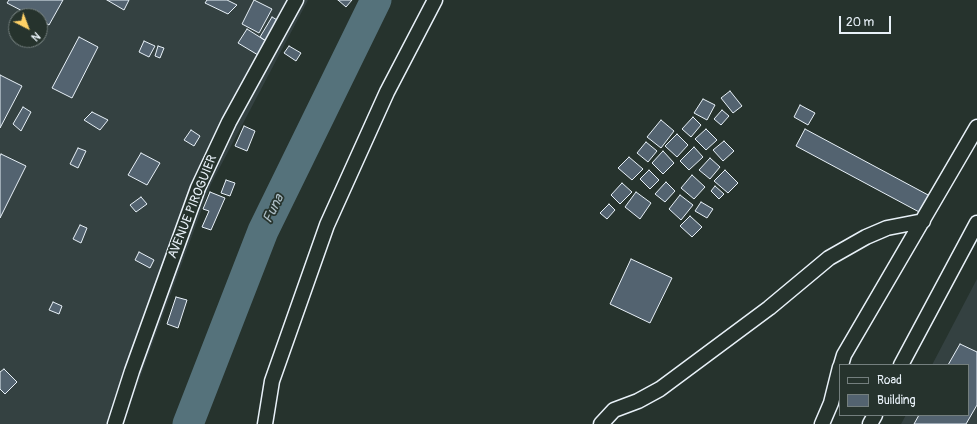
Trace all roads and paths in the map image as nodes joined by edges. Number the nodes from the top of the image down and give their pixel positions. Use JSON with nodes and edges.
{"nodes":[{"id":1,"x":296,"y":0,"type":"edge"},
{"id":2,"x":435,"y":0,"type":"edge"},
{"id":3,"x":977,"y":127,"type":"edge"},
{"id":4,"x":923,"y":220,"type":"junction"},
{"id":5,"x":977,"y":223,"type":"edge"},
{"id":6,"x":841,"y":364,"type":"edge"},
{"id":7,"x":902,"y":364,"type":"edge"},
{"id":8,"x":839,"y":370,"type":"edge"},
{"id":9,"x":115,"y":424,"type":"edge"},
{"id":10,"x":265,"y":424,"type":"edge"},
{"id":11,"x":601,"y":424,"type":"edge"},
{"id":12,"x":822,"y":424,"type":"edge"}],
"edges":[{"from":1,"to":9,"type":"street","name":"AVENUE PIROGUIER"},
{"from":2,"to":10,"type":"street"},
{"from":3,"to":4,"type":"street"},
{"from":4,"to":6,"type":"street"},
{"from":4,"to":11,"type":"street"},
{"from":5,"to":7,"type":"street"},
{"from":8,"to":12,"type":"street"}]}
